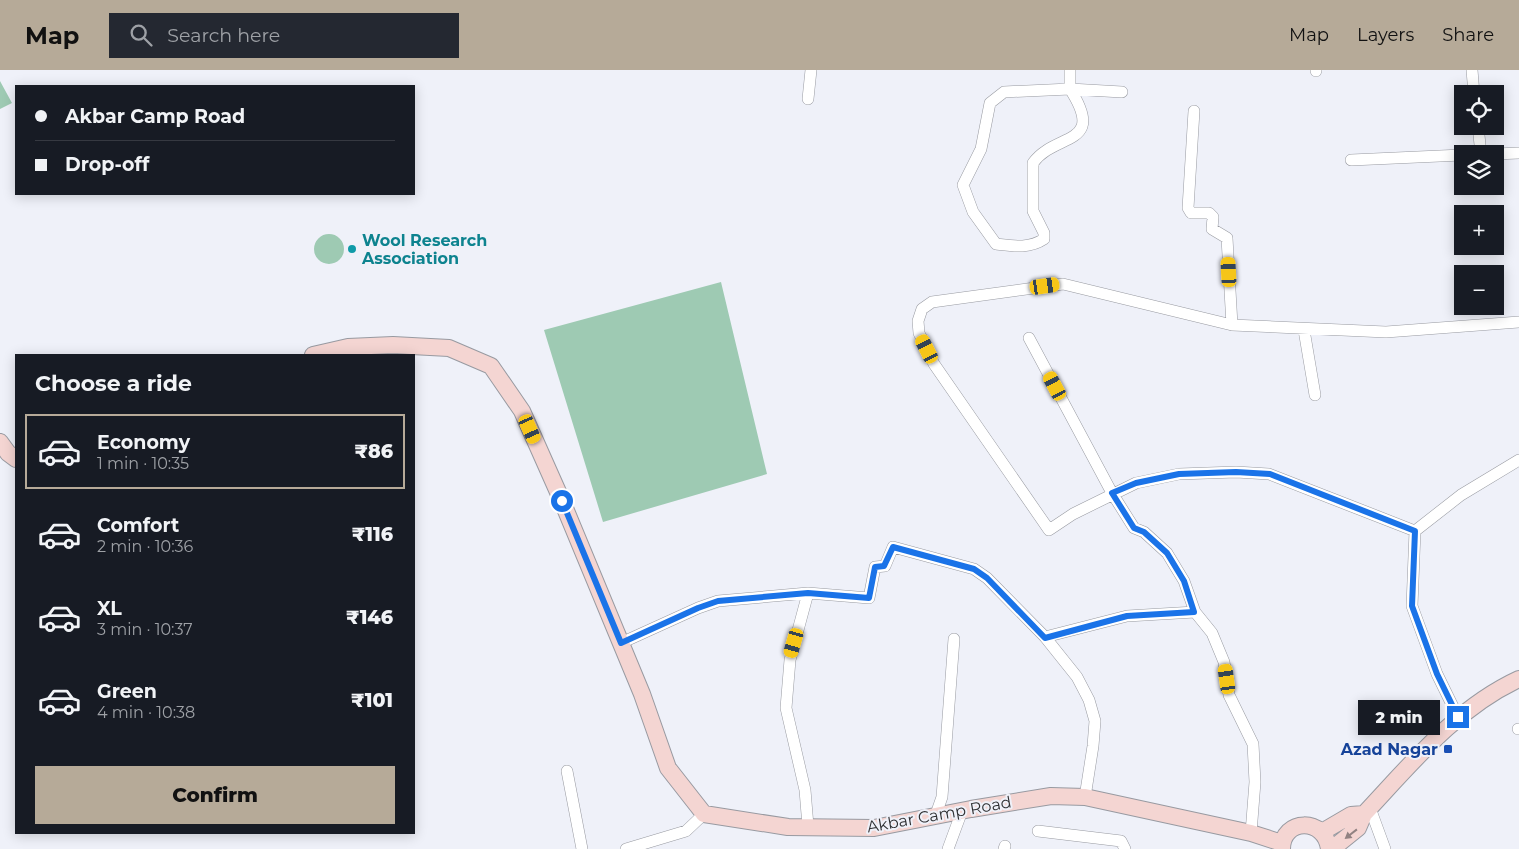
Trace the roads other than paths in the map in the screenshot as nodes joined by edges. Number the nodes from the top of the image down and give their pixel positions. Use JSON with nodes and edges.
{"nodes":[{"id":1,"x":811,"y":70,"type":"edge"},
{"id":2,"x":1070,"y":70,"type":"edge"},
{"id":3,"x":1472,"y":70,"type":"edge"},
{"id":4,"x":1473,"y":85,"type":"edge"},
{"id":5,"x":1070,"y":89,"type":"junction"},
{"id":6,"x":1122,"y":92,"type":"dead end"},
{"id":7,"x":808,"y":99,"type":"dead end"},
{"id":8,"x":1194,"y":111,"type":"dead end"},
{"id":9,"x":1519,"y":153,"type":"edge"},
{"id":10,"x":1504,"y":154,"type":"edge"},
{"id":11,"x":1454,"y":155,"type":"edge"},
{"id":12,"x":1351,"y":160,"type":"dead end"},
{"id":13,"x":1519,"y":322,"type":"edge"},
{"id":14,"x":1232,"y":325,"type":"junction"},
{"id":15,"x":1304,"y":330,"type":"junction"},
{"id":16,"x":1029,"y":338,"type":"dead end"},
{"id":17,"x":318,"y":354,"type":"edge"},
{"id":18,"x":1315,"y":395,"type":"dead end"},
{"id":19,"x":0,"y":442,"type":"edge"},
{"id":20,"x":15,"y":458,"type":"edge"},
{"id":21,"x":1519,"y":460,"type":"edge"},
{"id":22,"x":1112,"y":493,"type":"junction"},
{"id":23,"x":1415,"y":531,"type":"junction"},
{"id":24,"x":808,"y":593,"type":"junction"},
{"id":25,"x":1194,"y":612,"type":"junction"},
{"id":26,"x":954,"y":638,"type":"dead end"},
{"id":27,"x":1045,"y":638,"type":"junction"},
{"id":28,"x":621,"y":643,"type":"junction"},
{"id":29,"x":1519,"y":679,"type":"edge"},
{"id":30,"x":1458,"y":717,"type":"junction"},
{"id":31,"x":567,"y":771,"type":"dead end"},
{"id":32,"x":1085,"y":797,"type":"junction"},
{"id":33,"x":962,"y":811,"type":"junction"},
{"id":34,"x":1367,"y":811,"type":"junction"},
{"id":35,"x":704,"y":814,"type":"junction"},
{"id":36,"x":935,"y":817,"type":"junction"},
{"id":37,"x":808,"y":826,"type":"junction"},
{"id":38,"x":1038,"y":831,"type":"dead end"},
{"id":39,"x":1322,"y":832,"type":"junction"},
{"id":40,"x":1252,"y":833,"type":"junction"},
{"id":41,"x":1282,"y":846,"type":"edge"},
{"id":42,"x":582,"y":849,"type":"edge"},
{"id":43,"x":626,"y":849,"type":"edge"},
{"id":44,"x":948,"y":849,"type":"edge"},
{"id":45,"x":1125,"y":849,"type":"edge"},
{"id":46,"x":1331,"y":849,"type":"edge"},
{"id":47,"x":1385,"y":849,"type":"edge"}],
"edges":[{"from":1,"to":7,"type":"street"},
{"from":2,"to":5,"type":"street"},
{"from":3,"to":4,"type":"street"},
{"from":5,"to":5,"type":"street"},
{"from":5,"to":6,"type":"street"},
{"from":8,"to":14,"type":"street"},
{"from":9,"to":10,"type":"street"},
{"from":11,"to":12,"type":"street"},
{"from":13,"to":15,"type":"street"},
{"from":14,"to":15,"type":"street"},
{"from":14,"to":22,"type":"street"},
{"from":15,"to":18,"type":"street"},
{"from":16,"to":22,"type":"street"},
{"from":17,"to":28,"type":"street"},
{"from":19,"to":20,"type":"street"},
{"from":21,"to":23,"type":"street"},
{"from":22,"to":23,"type":"street"},
{"from":22,"to":25,"type":"street"},
{"from":23,"to":30,"type":"street"},
{"from":24,"to":27,"type":"street"},
{"from":24,"to":28,"type":"street"},
{"from":24,"to":37,"type":"street"},
{"from":25,"to":27,"type":"street"},
{"from":25,"to":40,"type":"street"},
{"from":26,"to":36,"type":"street"},
{"from":27,"to":32,"type":"street"},
{"from":28,"to":35,"type":"street"},
{"from":29,"to":30,"type":"street"},
{"from":30,"to":34,"type":"street"},
{"from":31,"to":42,"type":"street"},
{"from":32,"to":33,"type":"street","name":"Akbar Camp Road"},
{"from":32,"to":40,"type":"street","name":"Akbar Camp Road"},
{"from":33,"to":36,"type":"street","name":"Akbar Camp Road"},
{"from":33,"to":44,"type":"street"},
{"from":34,"to":39,"type":"street"},
{"from":34,"to":46,"type":"street","one_way":true},
{"from":34,"to":47,"type":"street"},
{"from":35,"to":37,"type":"street","name":"Akbar Camp Road"},
{"from":35,"to":43,"type":"street"},
{"from":36,"to":37,"type":"street","name":"Akbar Camp Road"},
{"from":38,"to":45,"type":"street"},
{"from":39,"to":41,"type":"street"},
{"from":39,"to":46,"type":"street"},
{"from":40,"to":41,"type":"street","name":"Akbar Camp Road"}]}
